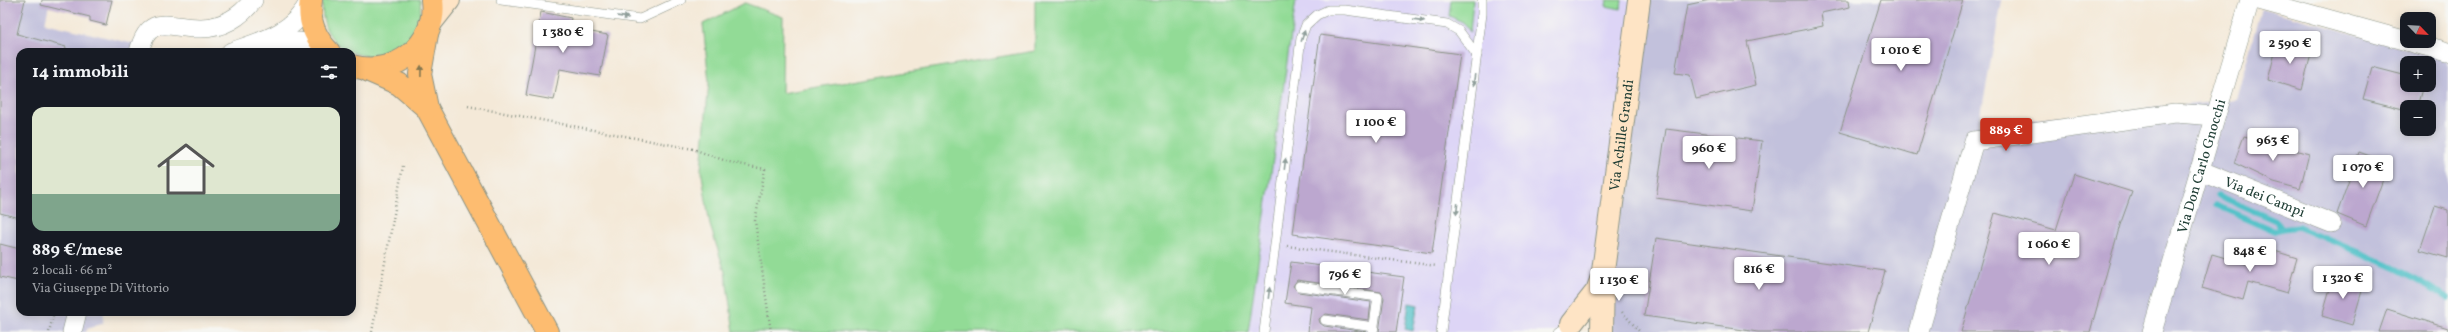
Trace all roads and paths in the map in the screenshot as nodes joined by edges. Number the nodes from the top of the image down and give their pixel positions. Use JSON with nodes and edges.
{"nodes":[{"id":1,"x":253,"y":0,"type":"edge"},
{"id":2,"x":310,"y":0,"type":"edge"},
{"id":3,"x":432,"y":0,"type":"edge"},
{"id":4,"x":449,"y":0,"type":"edge"},
{"id":5,"x":501,"y":0,"type":"edge"},
{"id":6,"x":681,"y":0,"type":"edge"},
{"id":7,"x":1482,"y":0,"type":"edge"},
{"id":8,"x":1639,"y":0,"type":"edge"},
{"id":9,"x":2250,"y":0,"type":"edge"},
{"id":10,"x":2259,"y":0,"type":"edge"},
{"id":11,"x":428,"y":29,"type":"junction"},
{"id":12,"x":2400,"y":39,"type":"edge"},
{"id":13,"x":261,"y":42,"type":"junction"},
{"id":14,"x":140,"y":48,"type":"edge"},
{"id":15,"x":243,"y":48,"type":"edge"},
{"id":16,"x":317,"y":48,"type":"edge"},
{"id":17,"x":326,"y":48,"type":"edge"},
{"id":18,"x":2433,"y":48,"type":"edge"},
{"id":19,"x":2448,"y":52,"type":"edge"},
{"id":20,"x":1477,"y":55,"type":"junction"},
{"id":21,"x":356,"y":66,"type":"edge"},
{"id":22,"x":468,"y":106,"type":"dead end"},
{"id":23,"x":427,"y":108,"type":"junction"},
{"id":24,"x":2216,"y":116,"type":"junction"},
{"id":25,"x":403,"y":166,"type":"dead end"},
{"id":26,"x":2199,"y":170,"type":"junction"},
{"id":27,"x":2330,"y":223,"type":"dead end"},
{"id":28,"x":1275,"y":244,"type":"junction"},
{"id":29,"x":1449,"y":268,"type":"junction"},
{"id":30,"x":1603,"y":271,"type":"junction"},
{"id":31,"x":1300,"y":286,"type":"dead end"},
{"id":32,"x":53,"y":316,"type":"edge"},
{"id":33,"x":76,"y":316,"type":"edge"},
{"id":34,"x":1325,"y":320,"type":"dead end"},
{"id":35,"x":1563,"y":329,"type":"edge"},
{"id":36,"x":1374,"y":330,"type":"edge"},
{"id":37,"x":49,"y":332,"type":"edge"},
{"id":38,"x":72,"y":332,"type":"edge"},
{"id":39,"x":372,"y":332,"type":"edge"},
{"id":40,"x":547,"y":332,"type":"edge"},
{"id":41,"x":771,"y":332,"type":"edge"},
{"id":42,"x":1264,"y":332,"type":"edge"},
{"id":43,"x":1441,"y":332,"type":"edge"},
{"id":44,"x":1602,"y":332,"type":"edge"},
{"id":45,"x":1919,"y":332,"type":"edge"},
{"id":46,"x":2152,"y":332,"type":"edge"}],
"edges":[{"from":1,"to":14,"type":"street"},
{"from":2,"to":13,"type":"street"},
{"from":2,"to":17,"type":"main road"},
{"from":3,"to":11,"type":"main road"},
{"from":4,"to":11,"type":"street"},
{"from":5,"to":6,"type":"lane","one_way":true},
{"from":7,"to":20,"type":"lane"},
{"from":8,"to":30,"type":"street","name":"Via Achille Grandi"},
{"from":9,"to":24,"type":"street","name":"Via Don Carlo Gnocchi"},
{"from":10,"to":12,"type":"street"},
{"from":11,"to":21,"type":"main road"},
{"from":23,"to":11,"type":"main road","one_way":true},
{"from":13,"to":15,"type":"street"},
{"from":13,"to":16,"type":"street"},
{"from":18,"to":19,"type":"street"},
{"from":28,"to":20,"type":"lane","one_way":true},
{"from":20,"to":29,"type":"lane","one_way":true},
{"from":21,"to":23,"type":"main road"},
{"from":22,"to":41,"type":"path"},
{"from":23,"to":40,"type":"main road"},
{"from":24,"to":26,"type":"street","name":"Via Don Carlo Gnocchi"},
{"from":24,"to":45,"type":"street"},
{"from":25,"to":39,"type":"path"},
{"from":26,"to":27,"type":"street","name":"Via dei Campi"},
{"from":26,"to":46,"type":"street","name":"Via Don Carlo Gnocchi"},
{"from":28,"to":29,"type":"path"},
{"from":42,"to":28,"type":"lane","one_way":true},
{"from":29,"to":43,"type":"lane"},
{"from":30,"to":35,"type":"street"},
{"from":30,"to":44,"type":"street"},
{"from":31,"to":36,"type":"lane"},
{"from":32,"to":37,"type":"path"},
{"from":33,"to":38,"type":"street"},
{"from":34,"to":36,"type":"lane"},
{"from":35,"to":44,"type":"street"}]}
